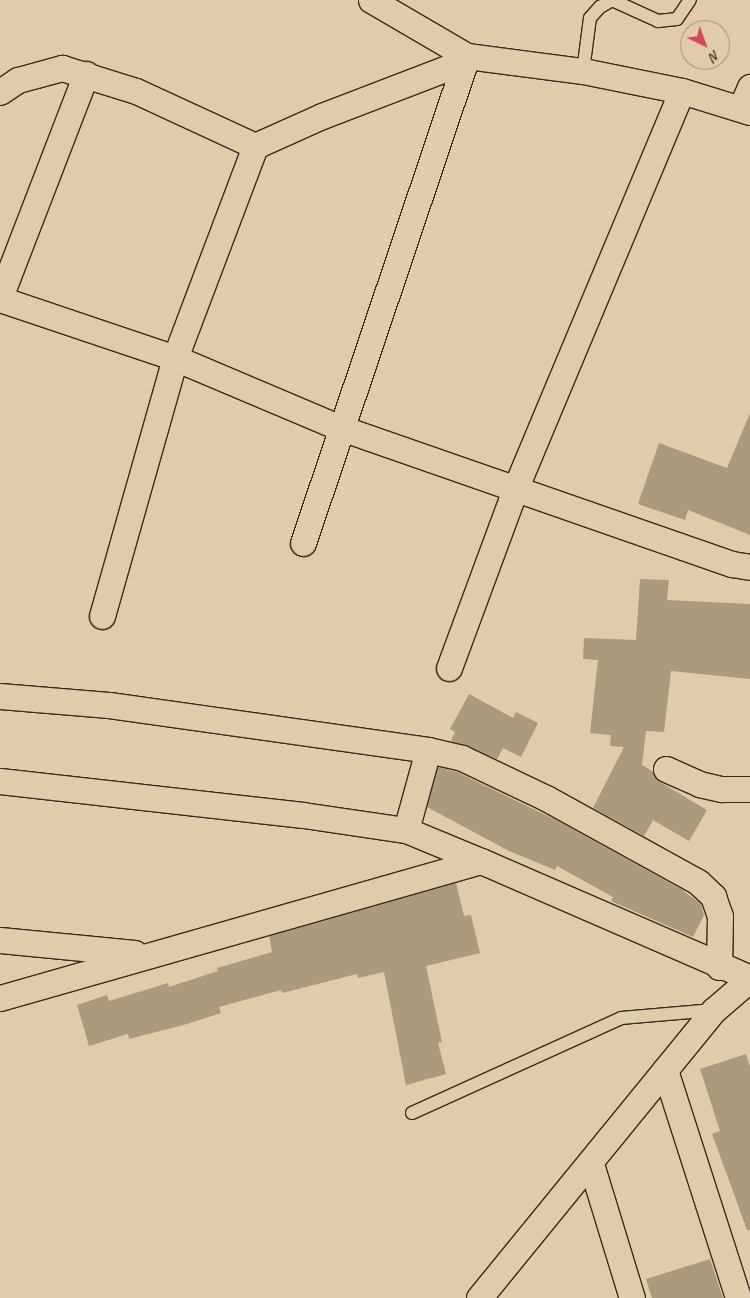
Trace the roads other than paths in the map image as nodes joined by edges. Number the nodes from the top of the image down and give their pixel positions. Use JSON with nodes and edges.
{"nodes":[{"id":1,"x":372,"y":0,"type":"edge"},
{"id":2,"x":690,"y":0,"type":"edge"},
{"id":3,"x":465,"y":62,"type":"junction"},
{"id":4,"x":583,"y":71,"type":"junction"},
{"id":5,"x":86,"y":74,"type":"junction"},
{"id":6,"x":682,"y":91,"type":"junction"},
{"id":7,"x":0,"y":92,"type":"edge"},
{"id":8,"x":747,"y":102,"type":"edge"},
{"id":9,"x":255,"y":146,"type":"junction"},
{"id":10,"x":0,"y":298,"type":"edge"},
{"id":11,"x":175,"y":358,"type":"junction"},
{"id":12,"x":341,"y":428,"type":"junction"},
{"id":13,"x":516,"y":487,"type":"junction"},
{"id":14,"x":303,"y":543,"type":"dead end"},
{"id":15,"x":750,"y":567,"type":"edge"},
{"id":16,"x":102,"y":616,"type":"dead end"},
{"id":17,"x":449,"y":668,"type":"dead end"},
{"id":18,"x":0,"y":696,"type":"edge"},
{"id":19,"x":428,"y":750,"type":"junction"},
{"id":20,"x":666,"y":769,"type":"dead end"},
{"id":21,"x":0,"y":781,"type":"edge"},
{"id":22,"x":750,"y":789,"type":"edge"},
{"id":23,"x":406,"y":830,"type":"junction"},
{"id":24,"x":481,"y":861,"type":"junction"},
{"id":25,"x":0,"y":940,"type":"edge"},
{"id":26,"x":147,"y":954,"type":"junction"},
{"id":27,"x":719,"y":967,"type":"junction"},
{"id":28,"x":750,"y":979,"type":"edge"},
{"id":29,"x":0,"y":998,"type":"edge"},
{"id":30,"x":714,"y":1010,"type":"junction"},
{"id":31,"x":665,"y":1070,"type":"junction"},
{"id":32,"x":412,"y":1113,"type":"dead end"},
{"id":33,"x":591,"y":1164,"type":"junction"},
{"id":34,"x":479,"y":1298,"type":"edge"},
{"id":35,"x":632,"y":1298,"type":"edge"},
{"id":36,"x":738,"y":1298,"type":"edge"}],
"edges":[{"from":1,"to":3,"type":"street"},
{"from":2,"to":4,"type":"lane"},
{"from":3,"to":4,"type":"street"},
{"from":3,"to":9,"type":"street"},
{"from":3,"to":12,"type":"street"},
{"from":4,"to":6,"type":"street"},
{"from":5,"to":7,"type":"street"},
{"from":5,"to":9,"type":"street"},
{"from":5,"to":10,"type":"street"},
{"from":6,"to":8,"type":"street"},
{"from":6,"to":13,"type":"street"},
{"from":9,"to":11,"type":"street"},
{"from":10,"to":11,"type":"street"},
{"from":11,"to":12,"type":"street"},
{"from":11,"to":16,"type":"street"},
{"from":12,"to":13,"type":"street"},
{"from":12,"to":14,"type":"street"},
{"from":13,"to":15,"type":"street"},
{"from":13,"to":17,"type":"street"},
{"from":18,"to":19,"type":"street"},
{"from":19,"to":23,"type":"street"},
{"from":19,"to":27,"type":"street"},
{"from":20,"to":22,"type":"street"},
{"from":21,"to":23,"type":"street"},
{"from":23,"to":24,"type":"street"},
{"from":24,"to":26,"type":"street"},
{"from":24,"to":27,"type":"street"},
{"from":25,"to":26,"type":"street"},
{"from":26,"to":29,"type":"street"},
{"from":27,"to":28,"type":"street"},
{"from":28,"to":30,"type":"street"},
{"from":30,"to":31,"type":"street"},
{"from":30,"to":32,"type":"lane"},
{"from":31,"to":33,"type":"street"},
{"from":31,"to":36,"type":"street"},
{"from":33,"to":34,"type":"street"},
{"from":33,"to":35,"type":"street"}]}
